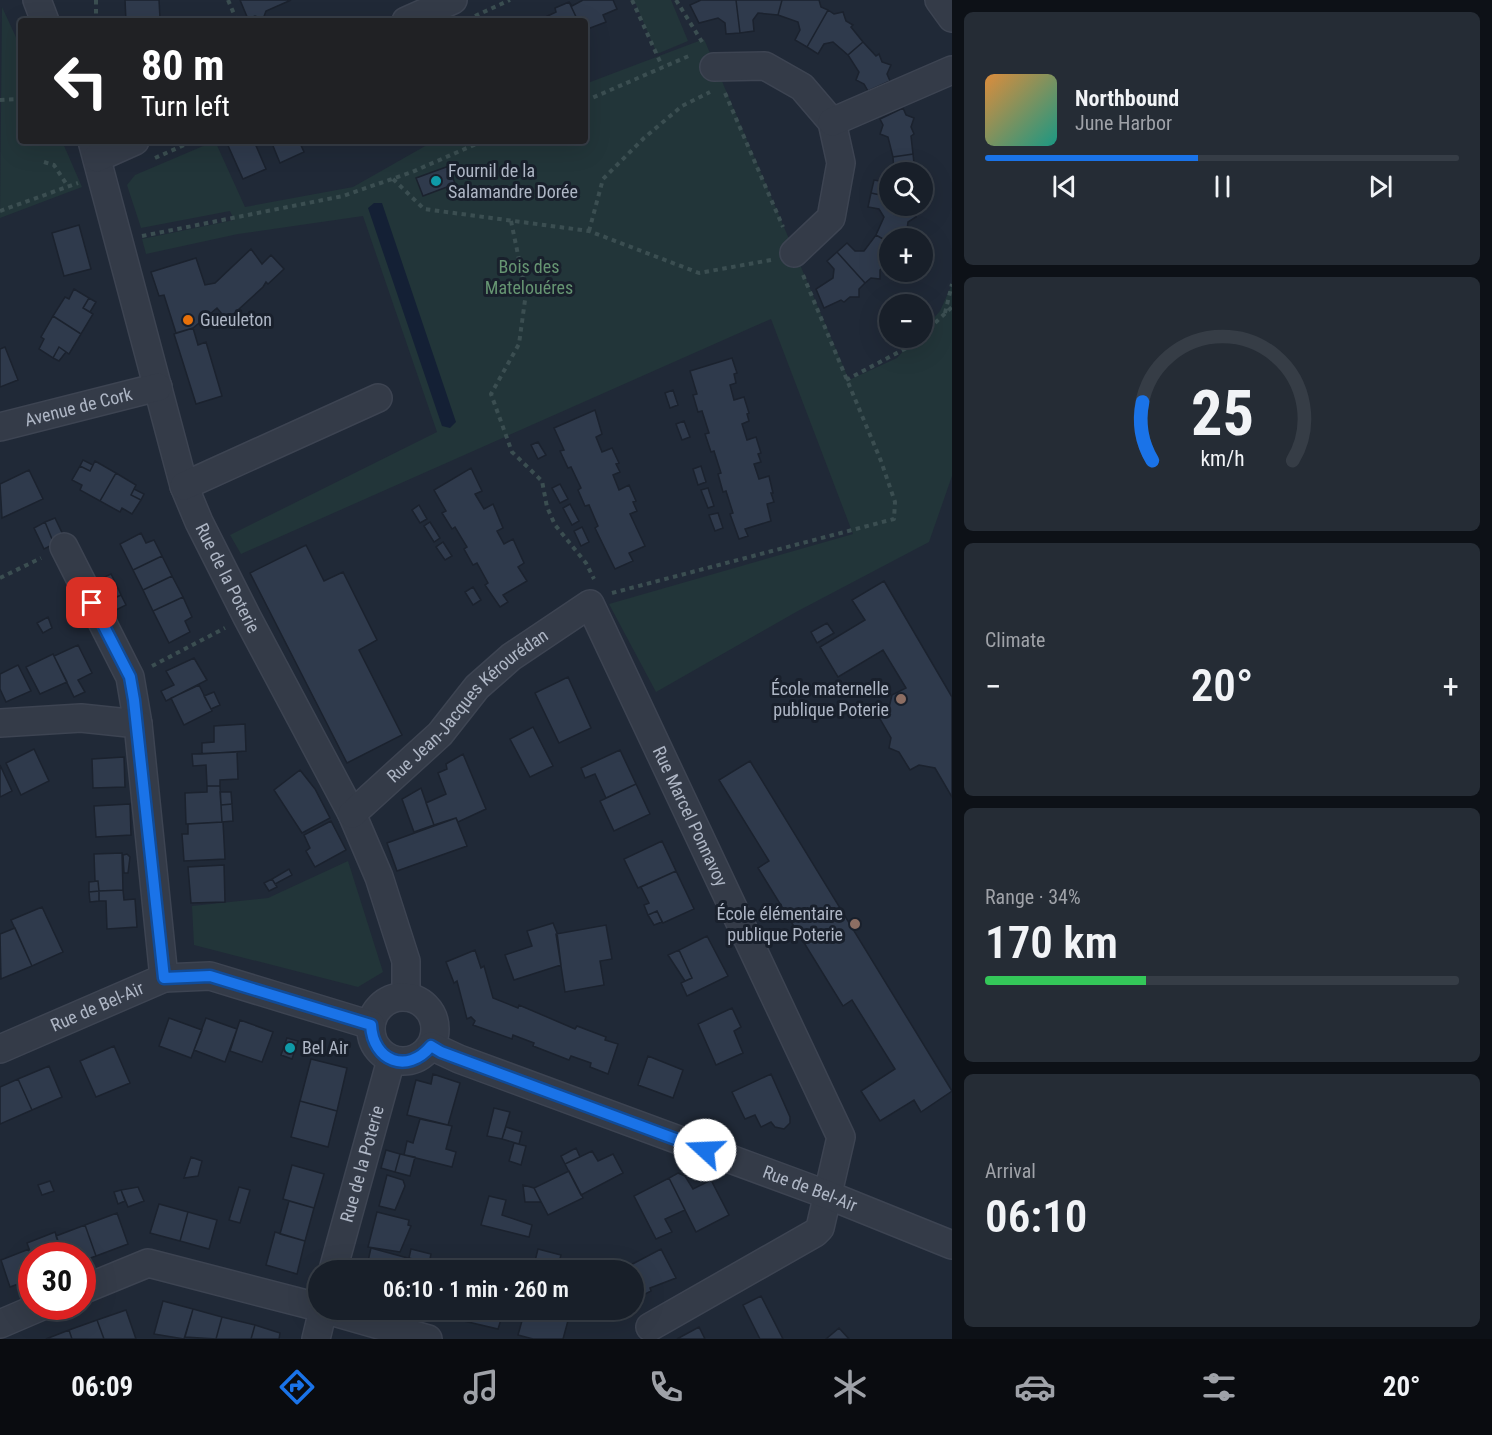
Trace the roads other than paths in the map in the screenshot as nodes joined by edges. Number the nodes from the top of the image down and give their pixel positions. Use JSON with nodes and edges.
{"nodes":[{"id":1,"x":37,"y":0,"type":"edge"},
{"id":2,"x":939,"y":0,"type":"edge"},
{"id":3,"x":463,"y":8,"type":"edge"},
{"id":4,"x":44,"y":18,"type":"edge"},
{"id":5,"x":419,"y":18,"type":"edge"},
{"id":6,"x":952,"y":18,"type":"edge"},
{"id":7,"x":714,"y":67,"type":"road end"},
{"id":8,"x":952,"y":70,"type":"edge"},
{"id":9,"x":832,"y":122,"type":"junction"},
{"id":10,"x":120,"y":144,"type":"edge"},
{"id":11,"x":95,"y":149,"type":"edge"},
{"id":12,"x":789,"y":260,"type":"road end"},
{"id":13,"x":158,"y":387,"type":"junction"},
{"id":14,"x":378,"y":398,"type":"dead end"},
{"id":15,"x":0,"y":427,"type":"edge"},
{"id":16,"x":184,"y":486,"type":"junction"},
{"id":17,"x":64,"y":547,"type":"road end"},
{"id":18,"x":597,"y":600,"type":"joint"},
{"id":19,"x":0,"y":723,"type":"edge"},
{"id":20,"x":138,"y":724,"type":"junction"},
{"id":21,"x":352,"y":814,"type":"junction"},
{"id":22,"x":164,"y":978,"type":"junction"},
{"id":23,"x":405,"y":997,"type":"junction"},
{"id":24,"x":371,"y":1025,"type":"junction"},
{"id":25,"x":431,"y":1046,"type":"junction"},
{"id":26,"x":0,"y":1050,"type":"edge"},
{"id":27,"x":391,"y":1060,"type":"junction"},
{"id":28,"x":828,"y":1195,"type":"junction"},
{"id":29,"x":952,"y":1245,"type":"edge"},
{"id":30,"x":336,"y":1260,"type":"edge"},
{"id":31,"x":96,"y":1284,"type":"edge"},
{"id":32,"x":308,"y":1304,"type":"edge"},
{"id":33,"x":18,"y":1316,"type":"edge"},
{"id":34,"x":321,"y":1320,"type":"edge"},
{"id":35,"x":362,"y":1320,"type":"edge"},
{"id":36,"x":0,"y":1324,"type":"edge"},
{"id":37,"x":650,"y":1328,"type":"dead end"},
{"id":38,"x":316,"y":1339,"type":"edge"},
{"id":39,"x":428,"y":1339,"type":"edge"}],
"edges":[{"from":1,"to":4,"type":"street"},
{"from":2,"to":6,"type":"street"},
{"from":3,"to":5,"type":"street"},
{"from":7,"to":9,"type":"street"},
{"from":8,"to":9,"type":"street"},
{"from":9,"to":12,"type":"street"},
{"from":10,"to":11,"type":"street"},
{"from":11,"to":13,"type":"street","name":"Rue de la Poterie"},
{"from":13,"to":15,"type":"street","name":"Avenue de Cork"},
{"from":13,"to":16,"type":"street","name":"Rue de la Poterie"},
{"from":14,"to":16,"type":"street"},
{"from":16,"to":21,"type":"street","name":"Rue de la Poterie"},
{"from":17,"to":20,"type":"street"},
{"from":18,"to":21,"type":"street","name":"Rue Jean-Jacques Kérourédan"},
{"from":18,"to":28,"type":"street","name":"Rue Marcel Ponnavoy"},
{"from":19,"to":20,"type":"street"},
{"from":20,"to":22,"type":"street"},
{"from":21,"to":23,"type":"street","name":"Rue de la Poterie"},
{"from":22,"to":24,"type":"street","name":"Rue de Bel-Air"},
{"from":22,"to":26,"type":"street","name":"Rue de Bel-Air"},
{"from":23,"to":24,"type":"street"},
{"from":23,"to":25,"type":"street"},
{"from":24,"to":27,"type":"street"},
{"from":25,"to":27,"type":"street"},
{"from":25,"to":28,"type":"street","name":"Rue de Bel-Air"},
{"from":27,"to":30,"type":"street","name":"Rue de la Poterie"},
{"from":28,"to":29,"type":"street","name":"Rue de Bel-Air"},
{"from":28,"to":37,"type":"street","name":"Rue Marcel Ponnavoy"},
{"from":31,"to":32,"type":"street"},
{"from":33,"to":36,"type":"street"},
{"from":34,"to":38,"type":"street"},
{"from":35,"to":39,"type":"street"}]}
